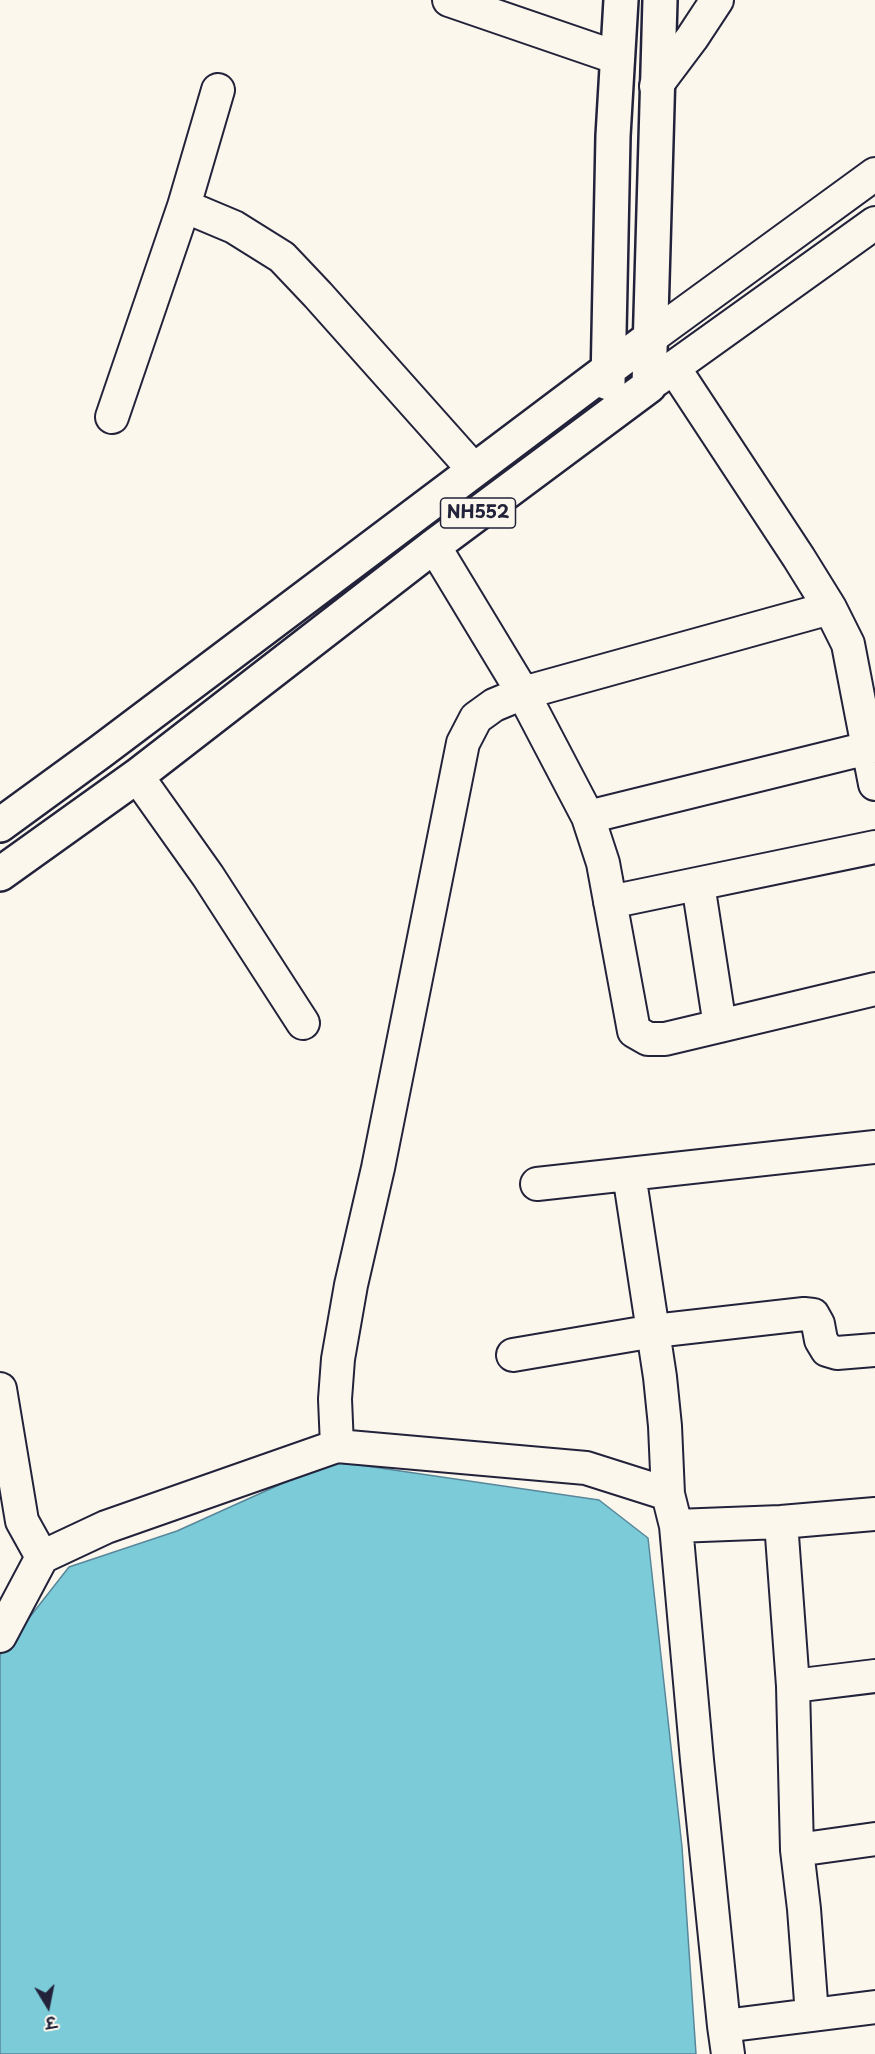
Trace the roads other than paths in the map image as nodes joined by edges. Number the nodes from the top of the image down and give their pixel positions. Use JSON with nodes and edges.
{"nodes":[{"id":1,"x":449,"y":0,"type":"edge"},
{"id":2,"x":621,"y":0,"type":"edge"},
{"id":3,"x":660,"y":0,"type":"edge"},
{"id":4,"x":717,"y":0,"type":"edge"},
{"id":5,"x":618,"y":58,"type":"junction"},
{"id":6,"x":656,"y":86,"type":"junction"},
{"id":7,"x":219,"y":90,"type":"dead end"},
{"id":8,"x":875,"y":174,"type":"edge"},
{"id":9,"x":184,"y":206,"type":"junction"},
{"id":10,"x":875,"y":223,"type":"edge"},
{"id":11,"x":650,"y":338,"type":"junction"},
{"id":12,"x":608,"y":369,"type":"junction"},
{"id":13,"x":662,"y":377,"type":"junction"},
{"id":14,"x":608,"y":415,"type":"junction"},
{"id":15,"x":112,"y":417,"type":"dead end"},
{"id":16,"x":474,"y":470,"type":"junction"},
{"id":17,"x":435,"y":546,"type":"junction"},
{"id":18,"x":830,"y":608,"type":"junction"},
{"id":19,"x":523,"y":693,"type":"junction"},
{"id":20,"x":868,"y":707,"type":"edge"},
{"id":21,"x":868,"y":748,"type":"junction"},
{"id":22,"x":137,"y":776,"type":"junction"},
{"id":23,"x":875,"y":784,"type":"edge"},
{"id":24,"x":588,"y":818,"type":"junction"},
{"id":25,"x":0,"y":825,"type":"edge"},
{"id":26,"x":875,"y":847,"type":"edge"},
{"id":27,"x":0,"y":874,"type":"edge"},
{"id":28,"x":698,"y":884,"type":"junction"},
{"id":29,"x":610,"y":902,"type":"junction"},
{"id":30,"x":875,"y":988,"type":"edge"},
{"id":31,"x":303,"y":1023,"type":"dead end"},
{"id":32,"x":720,"y":1026,"type":"junction"},
{"id":33,"x":875,"y":1147,"type":"edge"},
{"id":34,"x":629,"y":1174,"type":"junction"},
{"id":35,"x":537,"y":1184,"type":"dead end"},
{"id":36,"x":654,"y":1331,"type":"junction"},
{"id":37,"x":875,"y":1350,"type":"edge"},
{"id":38,"x":513,"y":1354,"type":"dead end"},
{"id":39,"x":2,"y":1409,"type":"edge"},
{"id":40,"x":337,"y":1446,"type":"junction"},
{"id":41,"x":668,"y":1494,"type":"junction"},
{"id":42,"x":875,"y":1514,"type":"edge"},
{"id":43,"x":781,"y":1522,"type":"junction"},
{"id":44,"x":676,"y":1526,"type":"junction"},
{"id":45,"x":42,"y":1557,"type":"junction"},
{"id":46,"x":0,"y":1636,"type":"edge"},
{"id":47,"x":875,"y":1676,"type":"edge"},
{"id":48,"x":793,"y":1686,"type":"junction"},
{"id":49,"x":875,"y":1839,"type":"edge"},
{"id":50,"x":797,"y":1850,"type":"junction"},
{"id":51,"x":875,"y":2007,"type":"edge"},
{"id":52,"x":812,"y":2015,"type":"junction"},
{"id":53,"x":726,"y":2040,"type":"edge"}],
"edges":[{"from":1,"to":5,"type":"street"},
{"from":2,"to":5,"type":"highway"},
{"from":3,"to":6,"type":"highway"},
{"from":4,"to":6,"type":"street"},
{"from":5,"to":12,"type":"highway"},
{"from":6,"to":11,"type":"highway"},
{"from":7,"to":9,"type":"street"},
{"from":8,"to":11,"type":"street"},
{"from":9,"to":15,"type":"street"},
{"from":9,"to":16,"type":"street"},
{"from":10,"to":13,"type":"street"},
{"from":11,"to":12,"type":"highway","number":"NH552"},
{"from":11,"to":13,"type":"highway"},
{"from":12,"to":14,"type":"highway"},
{"from":12,"to":16,"type":"highway","number":"NH552"},
{"from":13,"to":14,"type":"highway","number":"NH552"},
{"from":13,"to":18,"type":"street"},
{"from":14,"to":17,"type":"highway","number":"NH552"},
{"from":16,"to":25,"type":"highway","number":"NH552"},
{"from":17,"to":19,"type":"street"},
{"from":17,"to":22,"type":"highway","number":"NH552"},
{"from":18,"to":19,"type":"street"},
{"from":18,"to":20,"type":"street"},
{"from":19,"to":24,"type":"street"},
{"from":19,"to":40,"type":"street"},
{"from":20,"to":21,"type":"street"},
{"from":21,"to":23,"type":"street"},
{"from":21,"to":24,"type":"street"},
{"from":22,"to":27,"type":"highway","number":"NH552"},
{"from":22,"to":31,"type":"street"},
{"from":24,"to":29,"type":"street"},
{"from":26,"to":28,"type":"street"},
{"from":28,"to":29,"type":"street"},
{"from":28,"to":32,"type":"street"},
{"from":29,"to":32,"type":"street"},
{"from":30,"to":32,"type":"street"},
{"from":33,"to":34,"type":"street"},
{"from":34,"to":35,"type":"street"},
{"from":34,"to":36,"type":"street"},
{"from":36,"to":37,"type":"street"},
{"from":36,"to":38,"type":"street"},
{"from":36,"to":41,"type":"street"},
{"from":39,"to":45,"type":"street"},
{"from":40,"to":41,"type":"street"},
{"from":40,"to":45,"type":"street"},
{"from":41,"to":44,"type":"street"},
{"from":42,"to":43,"type":"street"},
{"from":43,"to":44,"type":"street"},
{"from":43,"to":48,"type":"street"},
{"from":44,"to":53,"type":"street"},
{"from":45,"to":46,"type":"street"},
{"from":47,"to":48,"type":"street"},
{"from":48,"to":50,"type":"street"},
{"from":49,"to":50,"type":"street"},
{"from":50,"to":52,"type":"street"},
{"from":51,"to":52,"type":"street"},
{"from":52,"to":53,"type":"street"}]}
